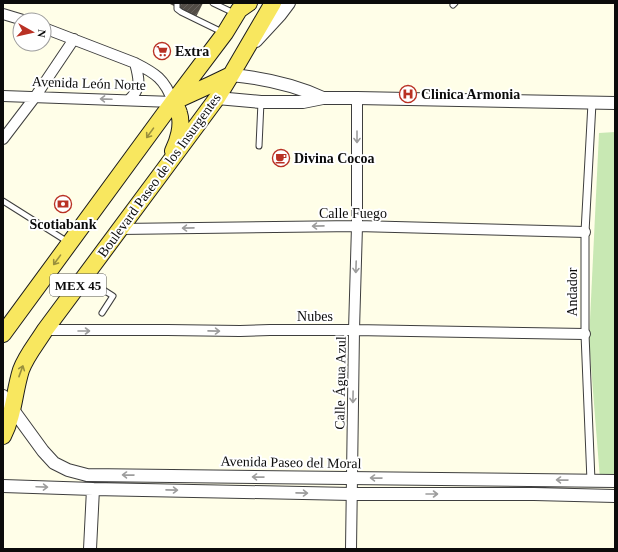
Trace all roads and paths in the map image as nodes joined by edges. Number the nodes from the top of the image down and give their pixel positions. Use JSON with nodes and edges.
{"nodes":[{"id":1,"x":177,"y":3,"type":"edge"},
{"id":2,"x":213,"y":3,"type":"edge"},
{"id":3,"x":273,"y":3,"type":"edge"},
{"id":4,"x":289,"y":3,"type":"edge"},
{"id":5,"x":241,"y":8,"type":"edge"},
{"id":6,"x":52,"y":31,"type":"edge"},
{"id":7,"x":225,"y":33,"type":"junction"},
{"id":8,"x":74,"y":39,"type":"junction"},
{"id":9,"x":239,"y":60,"type":"junction"},
{"id":10,"x":135,"y":63,"type":"junction"},
{"id":11,"x":231,"y":75,"type":"junction"},
{"id":12,"x":3,"y":96,"type":"edge"},
{"id":13,"x":35,"y":96,"type":"junction"},
{"id":14,"x":216,"y":98,"type":"junction"},
{"id":15,"x":323,"y":98,"type":"junction"},
{"id":16,"x":357,"y":98,"type":"junction"},
{"id":17,"x":129,"y":100,"type":"junction"},
{"id":18,"x":173,"y":102,"type":"junction"},
{"id":19,"x":261,"y":102,"type":"junction"},
{"id":20,"x":592,"y":103,"type":"junction"},
{"id":21,"x":615,"y":103,"type":"edge"},
{"id":22,"x":3,"y":139,"type":"edge"},
{"id":23,"x":259,"y":146,"type":"dead end"},
{"id":24,"x":163,"y":172,"type":"junction"},
{"id":25,"x":3,"y":201,"type":"edge"},
{"id":26,"x":357,"y":226,"type":"junction"},
{"id":27,"x":120,"y":229,"type":"junction"},
{"id":28,"x":585,"y":232,"type":"junction"},
{"id":29,"x":70,"y":243,"type":"junction"},
{"id":30,"x":84,"y":278,"type":"junction"},
{"id":31,"x":102,"y":314,"type":"dead end"},
{"id":32,"x":45,"y":330,"type":"junction"},
{"id":33,"x":354,"y":330,"type":"junction"},
{"id":34,"x":3,"y":334,"type":"edge"},
{"id":35,"x":585,"y":334,"type":"junction"},
{"id":36,"x":3,"y":396,"type":"edge"},
{"id":37,"x":13,"y":409,"type":"junction"},
{"id":38,"x":3,"y":436,"type":"edge"},
{"id":39,"x":353,"y":478,"type":"junction"},
{"id":40,"x":591,"y":481,"type":"junction"},
{"id":41,"x":615,"y":481,"type":"edge"},
{"id":42,"x":3,"y":486,"type":"edge"},
{"id":43,"x":93,"y":489,"type":"junction"},
{"id":44,"x":352,"y":494,"type":"junction"},
{"id":45,"x":615,"y":496,"type":"edge"},
{"id":46,"x":90,"y":549,"type":"edge"},
{"id":47,"x":351,"y":549,"type":"edge"}],
"edges":[{"from":1,"to":7,"type":"lane"},
{"from":2,"to":5,"type":"lane"},
{"from":3,"to":9,"type":"main road","name":"Boulevard Paseo de los Insurgentes","number":"MEX 45"},
{"from":4,"to":9,"type":"street","name":"Boulevard Paseo de los Insurgentes"},
{"from":5,"to":7,"type":"main road","number":"MEX 45"},
{"from":6,"to":8,"type":"street"},
{"from":7,"to":18,"type":"main road","number":"MEX 45"},
{"from":8,"to":10,"type":"street"},
{"from":8,"to":13,"type":"street"},
{"from":9,"to":11,"type":"main road","name":"Boulevard Paseo de los Insurgentes","number":"MEX 45"},
{"from":10,"to":17,"type":"street"},
{"from":10,"to":18,"type":"street"},
{"from":11,"to":14,"type":"main road","name":"Boulevard Paseo de los Insurgentes","number":"MEX 45"},
{"from":11,"to":15,"type":"street"},
{"from":11,"to":18,"type":"main road"},
{"from":12,"to":13,"type":"street","name":"Avenida León Norte"},
{"from":17,"to":13,"type":"street","name":"Avenida León Norte","one_way":true},
{"from":13,"to":22,"type":"street"},
{"from":14,"to":19,"type":"street"},
{"from":14,"to":24,"type":"main road","name":"Boulevard Paseo de los Insurgentes","number":"MEX 45"},
{"from":15,"to":16,"type":"street"},
{"from":15,"to":19,"type":"street"},
{"from":16,"to":20,"type":"street"},
{"from":16,"to":26,"type":"street","name":"Calle Água Azul","one_way":true},
{"from":17,"to":18,"type":"street","name":"Avenida León Norte"},
{"from":18,"to":24,"type":"main road"},
{"from":18,"to":29,"type":"main road","number":"MEX 45","one_way":true},
{"from":19,"to":23,"type":"lane"},
{"from":20,"to":21,"type":"street"},
{"from":20,"to":28,"type":"street","name":"Andador"},
{"from":24,"to":27,"type":"main road","name":"Boulevard Paseo de los Insurgentes","number":"MEX 45"},
{"from":25,"to":29,"type":"lane"},
{"from":26,"to":27,"type":"street","name":"Calle Fuego","one_way":true},
{"from":26,"to":28,"type":"street","name":"Calle Fuego"},
{"from":26,"to":33,"type":"street","name":"Calle Água Azul","one_way":true},
{"from":27,"to":30,"type":"main road","name":"Boulevard Paseo de los Insurgentes","number":"MEX 45"},
{"from":28,"to":35,"type":"street","name":"Andador"},
{"from":29,"to":34,"type":"main road","number":"MEX 45","one_way":true},
{"from":30,"to":31,"type":"lane"},
{"from":30,"to":32,"type":"main road","name":"Boulevard Paseo de los Insurgentes","number":"MEX 45"},
{"from":32,"to":33,"type":"street","name":"Nubes","one_way":true},
{"from":37,"to":32,"type":"main road","name":"Boulevard Paseo de los Insurgentes","number":"MEX 45","one_way":true},
{"from":33,"to":35,"type":"street","name":"Nubes"},
{"from":33,"to":39,"type":"street","name":"Calle Água Azul","one_way":true},
{"from":35,"to":40,"type":"street","name":"Andador"},
{"from":36,"to":37,"type":"street","name":"Avenida Paseo del Moral"},
{"from":37,"to":38,"type":"main road","name":"Boulevard Paseo de los Insurgentes","number":"MEX 45"},
{"from":39,"to":37,"type":"street","name":"Avenida Paseo del Moral","one_way":true},
{"from":40,"to":39,"type":"street","name":"Avenida Paseo del Moral","one_way":true},
{"from":39,"to":44,"type":"street","name":"Calle Água Azul"},
{"from":40,"to":41,"type":"street","name":"Avenida Paseo del Moral"},
{"from":42,"to":43,"type":"street","one_way":true},
{"from":43,"to":44,"type":"street","one_way":true},
{"from":43,"to":46,"type":"street"},
{"from":44,"to":45,"type":"street","one_way":true},
{"from":44,"to":47,"type":"street","name":"Calle Água Azul"}]}
